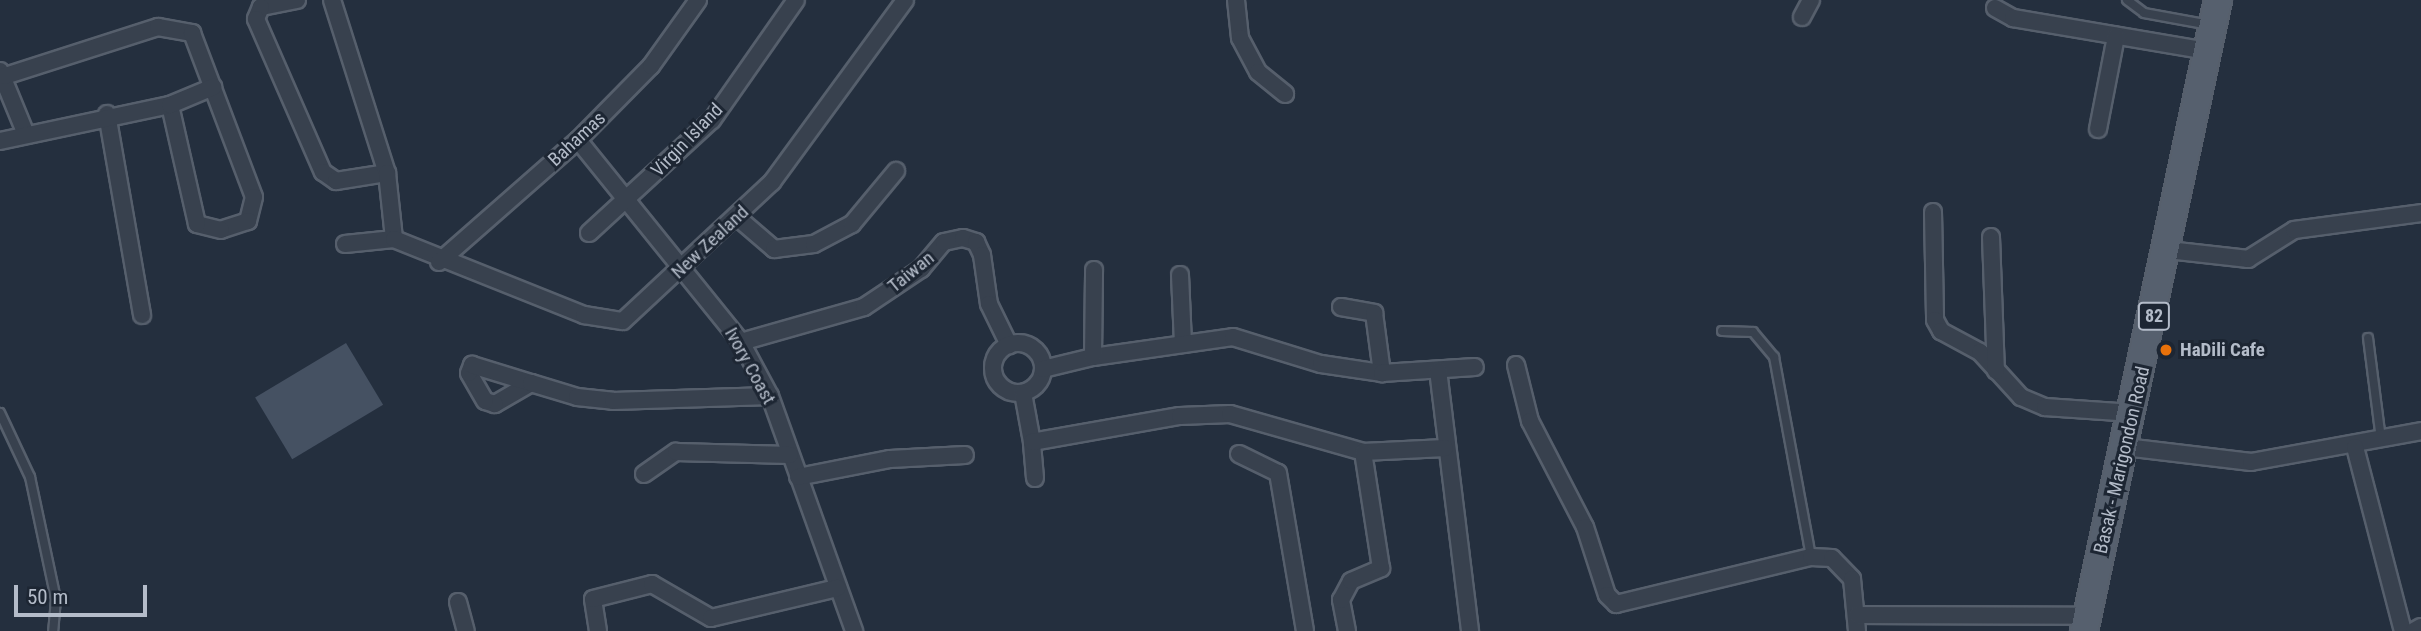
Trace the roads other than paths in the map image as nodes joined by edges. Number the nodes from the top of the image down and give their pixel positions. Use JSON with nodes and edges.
{"nodes":[{"id":1,"x":297,"y":0,"type":"edge"},
{"id":2,"x":332,"y":0,"type":"edge"},
{"id":3,"x":698,"y":0,"type":"edge"},
{"id":4,"x":796,"y":0,"type":"edge"},
{"id":5,"x":905,"y":0,"type":"edge"},
{"id":6,"x":1236,"y":0,"type":"edge"},
{"id":7,"x":1811,"y":0,"type":"edge"},
{"id":8,"x":2126,"y":0,"type":"edge"},
{"id":9,"x":1995,"y":8,"type":"dead end"},
{"id":10,"x":2216,"y":13,"type":"edge"},
{"id":11,"x":1802,"y":17,"type":"dead end"},
{"id":12,"x":2116,"y":36,"type":"junction"},
{"id":13,"x":2208,"y":51,"type":"junction"},
{"id":14,"x":3,"y":74,"type":"edge"},
{"id":15,"x":213,"y":87,"type":"junction"},
{"id":16,"x":1285,"y":94,"type":"dead end"},
{"id":17,"x":170,"y":105,"type":"junction"},
{"id":18,"x":107,"y":114,"type":"junction"},
{"id":19,"x":2098,"y":129,"type":"dead end"},
{"id":20,"x":25,"y":132,"type":"junction"},
{"id":21,"x":578,"y":140,"type":"junction"},
{"id":22,"x":0,"y":141,"type":"edge"},
{"id":23,"x":897,"y":171,"type":"dead end"},
{"id":24,"x":387,"y":173,"type":"junction"},
{"id":25,"x":627,"y":199,"type":"junction"},
{"id":26,"x":1933,"y":212,"type":"dead end"},
{"id":27,"x":2421,"y":213,"type":"edge"},
{"id":28,"x":738,"y":218,"type":"junction"},
{"id":29,"x":589,"y":233,"type":"dead end"},
{"id":30,"x":1990,"y":237,"type":"dead end"},
{"id":31,"x":394,"y":239,"type":"junction"},
{"id":32,"x":345,"y":244,"type":"dead end"},
{"id":33,"x":2168,"y":250,"type":"junction"},
{"id":34,"x":439,"y":262,"type":"junction"},
{"id":35,"x":685,"y":265,"type":"junction"},
{"id":36,"x":1094,"y":270,"type":"dead end"},
{"id":37,"x":1180,"y":275,"type":"dead end"},
{"id":38,"x":1341,"y":307,"type":"dead end"},
{"id":39,"x":142,"y":315,"type":"dead end"},
{"id":40,"x":1722,"y":331,"type":"dead end"},
{"id":41,"x":2368,"y":338,"type":"dead end"},
{"id":42,"x":741,"y":342,"type":"junction"},
{"id":43,"x":1183,"y":344,"type":"junction"},
{"id":44,"x":1009,"y":345,"type":"junction"},
{"id":45,"x":1093,"y":357,"type":"junction"},
{"id":46,"x":1516,"y":365,"type":"dead end"},
{"id":47,"x":1475,"y":367,"type":"dead end"},
{"id":48,"x":1043,"y":369,"type":"junction"},
{"id":49,"x":1438,"y":370,"type":"junction"},
{"id":50,"x":1996,"y":371,"type":"junction"},
{"id":51,"x":1382,"y":373,"type":"junction"},
{"id":52,"x":531,"y":383,"type":"dead end"},
{"id":53,"x":1023,"y":393,"type":"junction"},
{"id":54,"x":770,"y":396,"type":"junction"},
{"id":55,"x":0,"y":413,"type":"edge"},
{"id":56,"x":2133,"y":413,"type":"junction"},
{"id":57,"x":2421,"y":431,"type":"edge"},
{"id":58,"x":2381,"y":439,"type":"junction"},
{"id":59,"x":1032,"y":442,"type":"junction"},
{"id":60,"x":2125,"y":447,"type":"junction"},
{"id":61,"x":2355,"y":447,"type":"junction"},
{"id":62,"x":1444,"y":448,"type":"junction"},
{"id":63,"x":1363,"y":452,"type":"junction"},
{"id":64,"x":1239,"y":454,"type":"dead end"},
{"id":65,"x":790,"y":455,"type":"junction"},
{"id":66,"x":965,"y":455,"type":"dead end"},
{"id":67,"x":644,"y":474,"type":"dead end"},
{"id":68,"x":798,"y":477,"type":"junction"},
{"id":69,"x":1035,"y":478,"type":"dead end"},
{"id":70,"x":1811,"y":557,"type":"junction"},
{"id":71,"x":837,"y":588,"type":"junction"},
{"id":72,"x":458,"y":603,"type":"dead end"},
{"id":73,"x":1857,"y":623,"type":"edge"},
{"id":74,"x":2086,"y":624,"type":"edge"},
{"id":75,"x":2421,"y":627,"type":"edge"},
{"id":76,"x":53,"y":631,"type":"edge"},
{"id":77,"x":466,"y":631,"type":"edge"},
{"id":78,"x":598,"y":631,"type":"edge"},
{"id":79,"x":854,"y":631,"type":"edge"},
{"id":80,"x":1305,"y":631,"type":"edge"},
{"id":81,"x":1347,"y":631,"type":"edge"},
{"id":82,"x":1471,"y":631,"type":"edge"},
{"id":83,"x":2403,"y":631,"type":"edge"},
{"id":84,"x":2414,"y":631,"type":"edge"}],
"edges":[{"from":1,"to":24,"type":"street"},
{"from":2,"to":24,"type":"street"},
{"from":3,"to":21,"type":"street","name":"Bahamas"},
{"from":4,"to":25,"type":"street","name":"Virgin Island"},
{"from":5,"to":28,"type":"street","name":"New Zealand"},
{"from":6,"to":16,"type":"street"},
{"from":7,"to":11,"type":"street"},
{"from":8,"to":10,"type":"lane"},
{"from":9,"to":12,"type":"street"},
{"from":10,"to":13,"type":"main road","name":"Basak - Marigondon Road","number":"82"},
{"from":12,"to":13,"type":"street"},
{"from":12,"to":19,"type":"street"},
{"from":13,"to":33,"type":"main road","name":"Basak - Marigondon Road","number":"82"},
{"from":14,"to":15,"type":"street"},
{"from":14,"to":20,"type":"street"},
{"from":15,"to":17,"type":"street"},
{"from":15,"to":17,"type":"street"},
{"from":17,"to":18,"type":"street"},
{"from":18,"to":20,"type":"street"},
{"from":18,"to":39,"type":"street"},
{"from":20,"to":22,"type":"street"},
{"from":21,"to":25,"type":"street","name":"Ivory Coast"},
{"from":21,"to":34,"type":"street","name":"Bahamas"},
{"from":23,"to":28,"type":"street"},
{"from":24,"to":31,"type":"street"},
{"from":25,"to":29,"type":"street","name":"Virgin Island"},
{"from":25,"to":35,"type":"street","name":"Ivory Coast"},
{"from":26,"to":50,"type":"street"},
{"from":27,"to":33,"type":"street"},
{"from":28,"to":35,"type":"street","name":"New Zealand"},
{"from":30,"to":50,"type":"street"},
{"from":31,"to":32,"type":"street"},
{"from":31,"to":34,"type":"street","name":"New Zealand"},
{"from":33,"to":56,"type":"main road","name":"Basak - Marigondon Road","number":"82"},
{"from":34,"to":35,"type":"street","name":"New Zealand"},
{"from":35,"to":42,"type":"street","name":"Ivory Coast"},
{"from":36,"to":45,"type":"street"},
{"from":37,"to":43,"type":"street"},
{"from":38,"to":51,"type":"street"},
{"from":40,"to":70,"type":"lane"},
{"from":41,"to":58,"type":"lane"},
{"from":42,"to":44,"type":"street","name":"Taiwan"},
{"from":42,"to":54,"type":"street","name":"Ivory Coast"},
{"from":43,"to":45,"type":"street"},
{"from":43,"to":51,"type":"street"},
{"from":44,"to":48,"type":"street"},
{"from":44,"to":53,"type":"street"},
{"from":45,"to":48,"type":"street"},
{"from":46,"to":70,"type":"street"},
{"from":47,"to":49,"type":"street"},
{"from":48,"to":53,"type":"street"},
{"from":49,"to":51,"type":"street"},
{"from":49,"to":62,"type":"street"},
{"from":50,"to":56,"type":"street"},
{"from":52,"to":54,"type":"street"},
{"from":53,"to":59,"type":"street"},
{"from":54,"to":65,"type":"street","name":"Ivory Coast"},
{"from":55,"to":76,"type":"lane"},
{"from":56,"to":60,"type":"main road","name":"Basak - Marigondon Road","number":"82"},
{"from":57,"to":58,"type":"street"},
{"from":58,"to":61,"type":"street"},
{"from":59,"to":63,"type":"street"},
{"from":59,"to":69,"type":"street"},
{"from":60,"to":61,"type":"street"},
{"from":60,"to":74,"type":"main road","name":"Basak - Marigondon Road","number":"82"},
{"from":61,"to":83,"type":"street"},
{"from":62,"to":63,"type":"street"},
{"from":62,"to":82,"type":"street"},
{"from":63,"to":81,"type":"street"},
{"from":64,"to":80,"type":"street"},
{"from":65,"to":67,"type":"street"},
{"from":65,"to":68,"type":"street","name":"Ivory Coast"},
{"from":66,"to":68,"type":"street"},
{"from":68,"to":71,"type":"street","name":"Ivory Coast"},
{"from":70,"to":73,"type":"street"},
{"from":71,"to":78,"type":"street"},
{"from":71,"to":79,"type":"street","name":"Ivory Coast"},
{"from":72,"to":77,"type":"street"},
{"from":73,"to":74,"type":"street"},
{"from":75,"to":84,"type":"street"}]}
